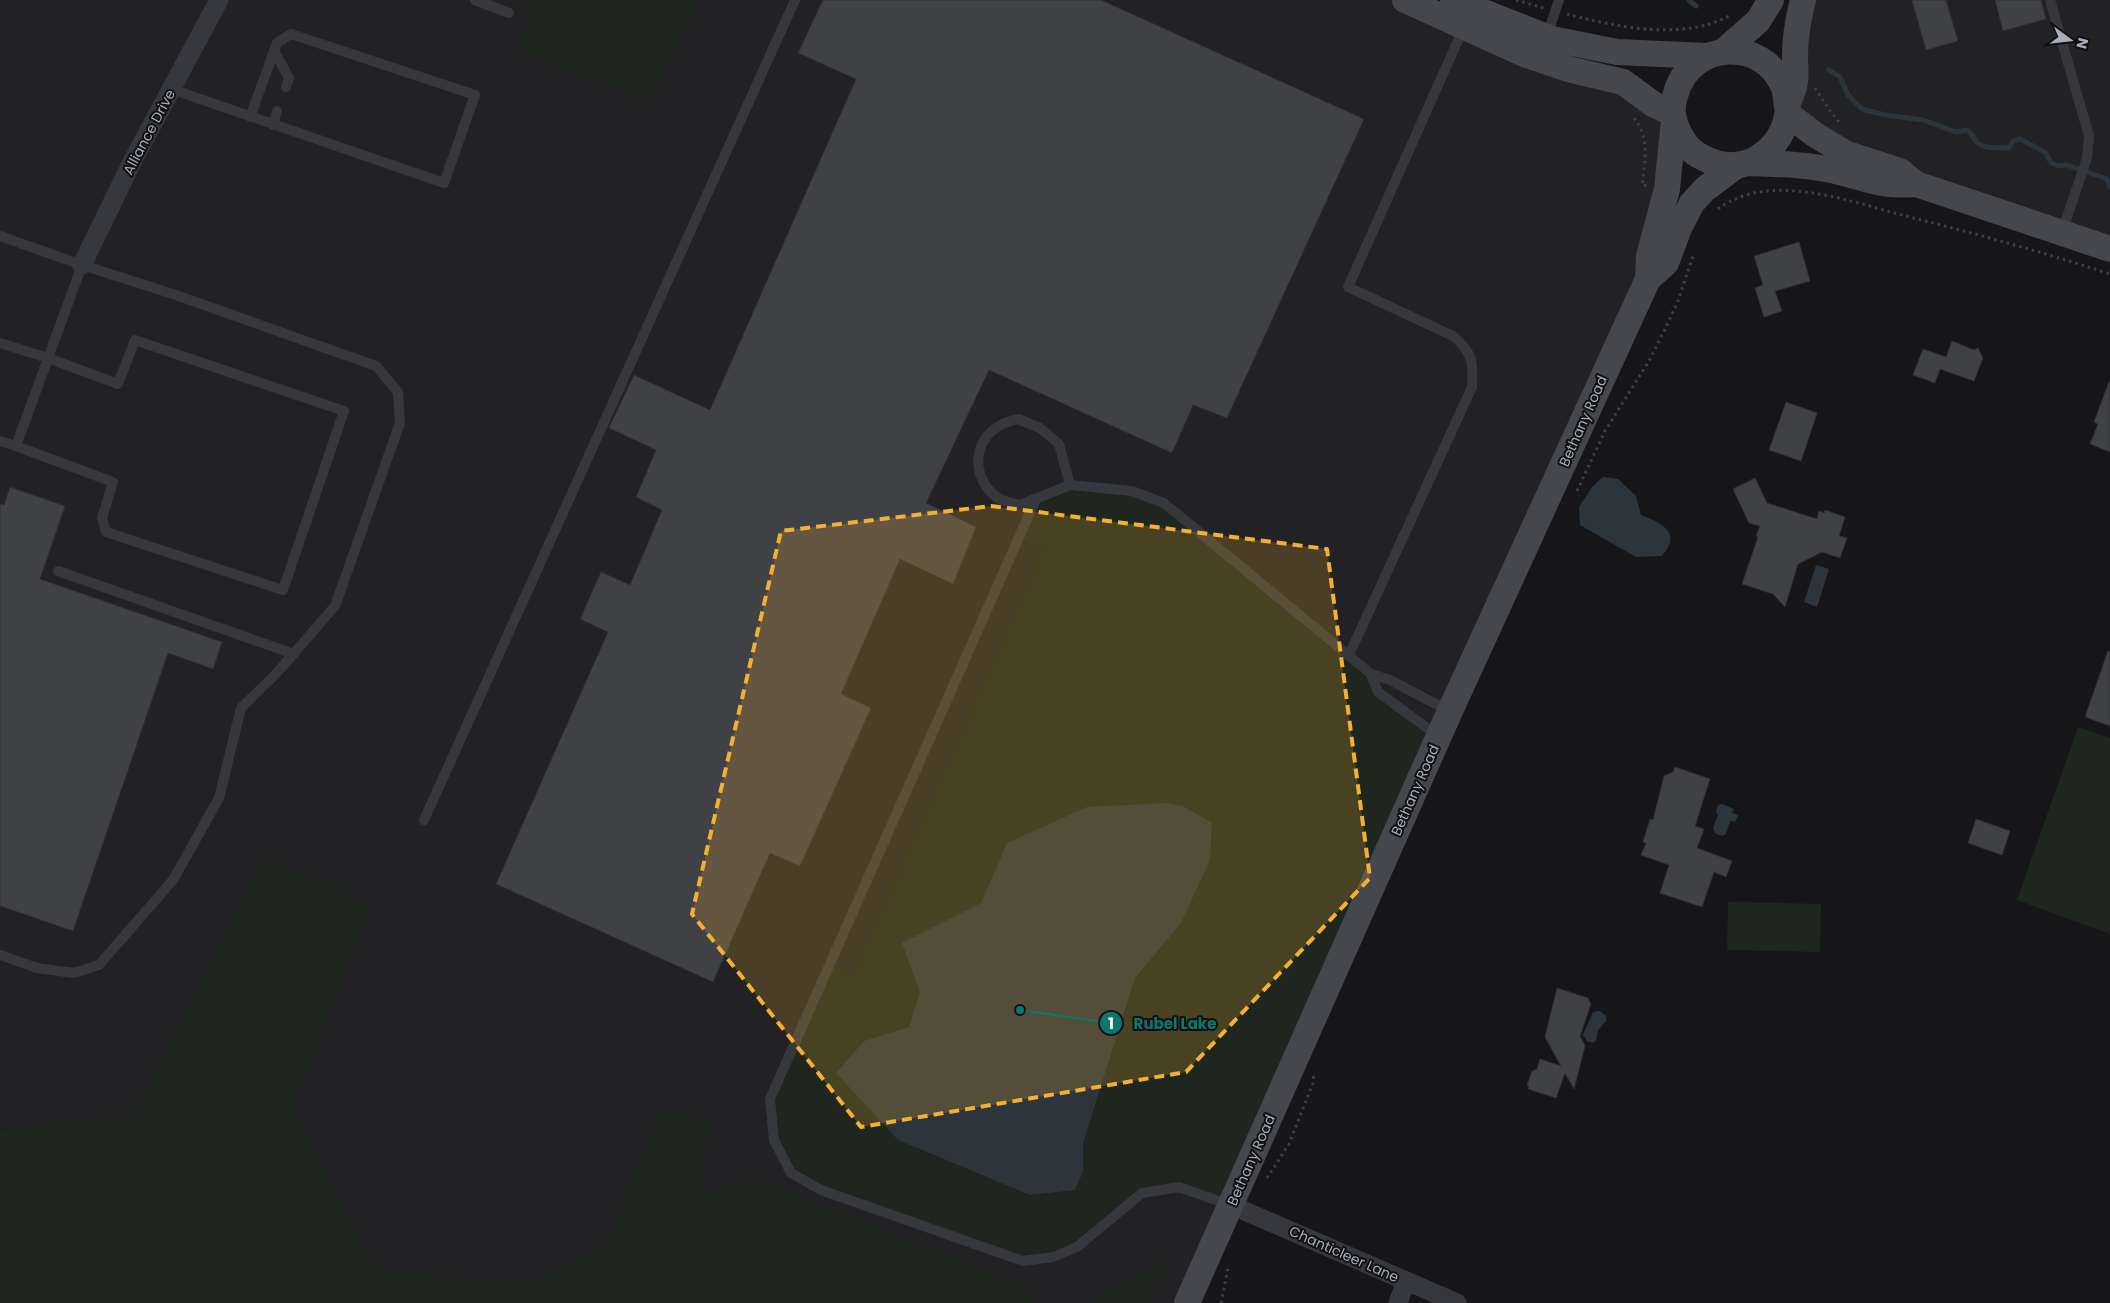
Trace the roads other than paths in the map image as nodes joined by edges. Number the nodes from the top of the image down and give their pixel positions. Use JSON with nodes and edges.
{"nodes":[{"id":1,"x":219,"y":0,"type":"edge"},
{"id":2,"x":475,"y":0,"type":"edge"},
{"id":3,"x":795,"y":0,"type":"edge"},
{"id":4,"x":1405,"y":0,"type":"edge"},
{"id":5,"x":1558,"y":0,"type":"edge"},
{"id":6,"x":1770,"y":0,"type":"edge"},
{"id":7,"x":1803,"y":0,"type":"edge"},
{"id":8,"x":2050,"y":0,"type":"edge"},
{"id":9,"x":1463,"y":11,"type":"edge"},
{"id":10,"x":509,"y":13,"type":"dead end"},
{"id":11,"x":1547,"y":37,"type":"junction"},
{"id":12,"x":274,"y":51,"type":"junction"},
{"id":13,"x":1715,"y":54,"type":"junction"},
{"id":14,"x":286,"y":87,"type":"dead end"},
{"id":15,"x":171,"y":89,"type":"junction"},
{"id":16,"x":1788,"y":110,"type":"junction"},
{"id":17,"x":277,"y":111,"type":"dead end"},
{"id":18,"x":250,"y":117,"type":"junction"},
{"id":19,"x":1673,"y":117,"type":"junction"},
{"id":20,"x":273,"y":124,"type":"junction"},
{"id":21,"x":1741,"y":164,"type":"junction"},
{"id":22,"x":1916,"y":184,"type":"junction"},
{"id":23,"x":2061,"y":233,"type":"junction"},
{"id":24,"x":0,"y":236,"type":"edge"},
{"id":25,"x":2110,"y":249,"type":"edge"},
{"id":26,"x":82,"y":265,"type":"junction"},
{"id":27,"x":1648,"y":279,"type":"junction"},
{"id":28,"x":0,"y":343,"type":"edge"},
{"id":29,"x":48,"y":358,"type":"junction"},
{"id":30,"x":0,"y":441,"type":"edge"},
{"id":31,"x":16,"y":446,"type":"junction"},
{"id":32,"x":1070,"y":486,"type":"junction"},
{"id":33,"x":1036,"y":499,"type":"junction"},
{"id":34,"x":58,"y":570,"type":"dead end"},
{"id":35,"x":294,"y":654,"type":"junction"},
{"id":36,"x":1349,"y":655,"type":"junction"},
{"id":37,"x":1371,"y":674,"type":"junction"},
{"id":38,"x":1450,"y":711,"type":"junction"},
{"id":39,"x":1439,"y":737,"type":"junction"},
{"id":40,"x":424,"y":820,"type":"dead end"},
{"id":41,"x":0,"y":955,"type":"edge"},
{"id":42,"x":1231,"y":1205,"type":"junction"},
{"id":43,"x":1406,"y":1281,"type":"junction"},
{"id":44,"x":1187,"y":1303,"type":"edge"},
{"id":45,"x":1398,"y":1303,"type":"edge"},
{"id":46,"x":1457,"y":1303,"type":"edge"}],
"edges":[{"from":1,"to":15,"type":"street","name":"Alliance Drive"},
{"from":2,"to":10,"type":"lane"},
{"from":3,"to":40,"type":"lane"},
{"from":4,"to":9,"type":"main road"},
{"from":5,"to":11,"type":"lane"},
{"from":6,"to":13,"type":"main road"},
{"from":7,"to":16,"type":"main road"},
{"from":8,"to":23,"type":"lane"},
{"from":9,"to":11,"type":"main road"},
{"from":9,"to":19,"type":"main road"},
{"from":9,"to":36,"type":"lane"},
{"from":11,"to":13,"type":"main road"},
{"from":12,"to":14,"type":"lane"},
{"from":12,"to":18,"type":"lane"},
{"from":12,"to":20,"type":"lane"},
{"from":13,"to":16,"type":"main road"},
{"from":13,"to":19,"type":"main road"},
{"from":15,"to":18,"type":"lane"},
{"from":15,"to":26,"type":"street","name":"Alliance Drive"},
{"from":16,"to":21,"type":"main road"},
{"from":16,"to":22,"type":"main road"},
{"from":17,"to":20,"type":"lane"},
{"from":18,"to":20,"type":"lane"},
{"from":19,"to":21,"type":"main road"},
{"from":19,"to":27,"type":"main road","name":"Bethany Road"},
{"from":21,"to":22,"type":"main road"},
{"from":21,"to":27,"type":"main road","name":"Bethany Road"},
{"from":22,"to":23,"type":"main road"},
{"from":23,"to":25,"type":"main road"},
{"from":24,"to":26,"type":"lane"},
{"from":26,"to":29,"type":"lane"},
{"from":26,"to":35,"type":"lane"},
{"from":27,"to":38,"type":"main road","name":"Bethany Road"},
{"from":28,"to":29,"type":"lane"},
{"from":29,"to":31,"type":"lane"},
{"from":29,"to":31,"type":"lane"},
{"from":30,"to":31,"type":"lane"},
{"from":32,"to":33,"type":"lane"},
{"from":32,"to":33,"type":"lane"},
{"from":32,"to":36,"type":"lane"},
{"from":33,"to":42,"type":"lane"},
{"from":34,"to":35,"type":"lane"},
{"from":35,"to":41,"type":"lane"},
{"from":36,"to":37,"type":"lane"},
{"from":37,"to":38,"type":"lane"},
{"from":37,"to":39,"type":"lane"},
{"from":38,"to":39,"type":"main road","name":"Bethany Road"},
{"from":39,"to":42,"type":"main road","name":"Bethany Road"},
{"from":42,"to":43,"type":"street","name":"Chanticleer Lane"},
{"from":42,"to":44,"type":"main road","name":"Bethany Road"},
{"from":43,"to":45,"type":"street"},
{"from":43,"to":46,"type":"street","name":"Chanticleer Lane"}]}
